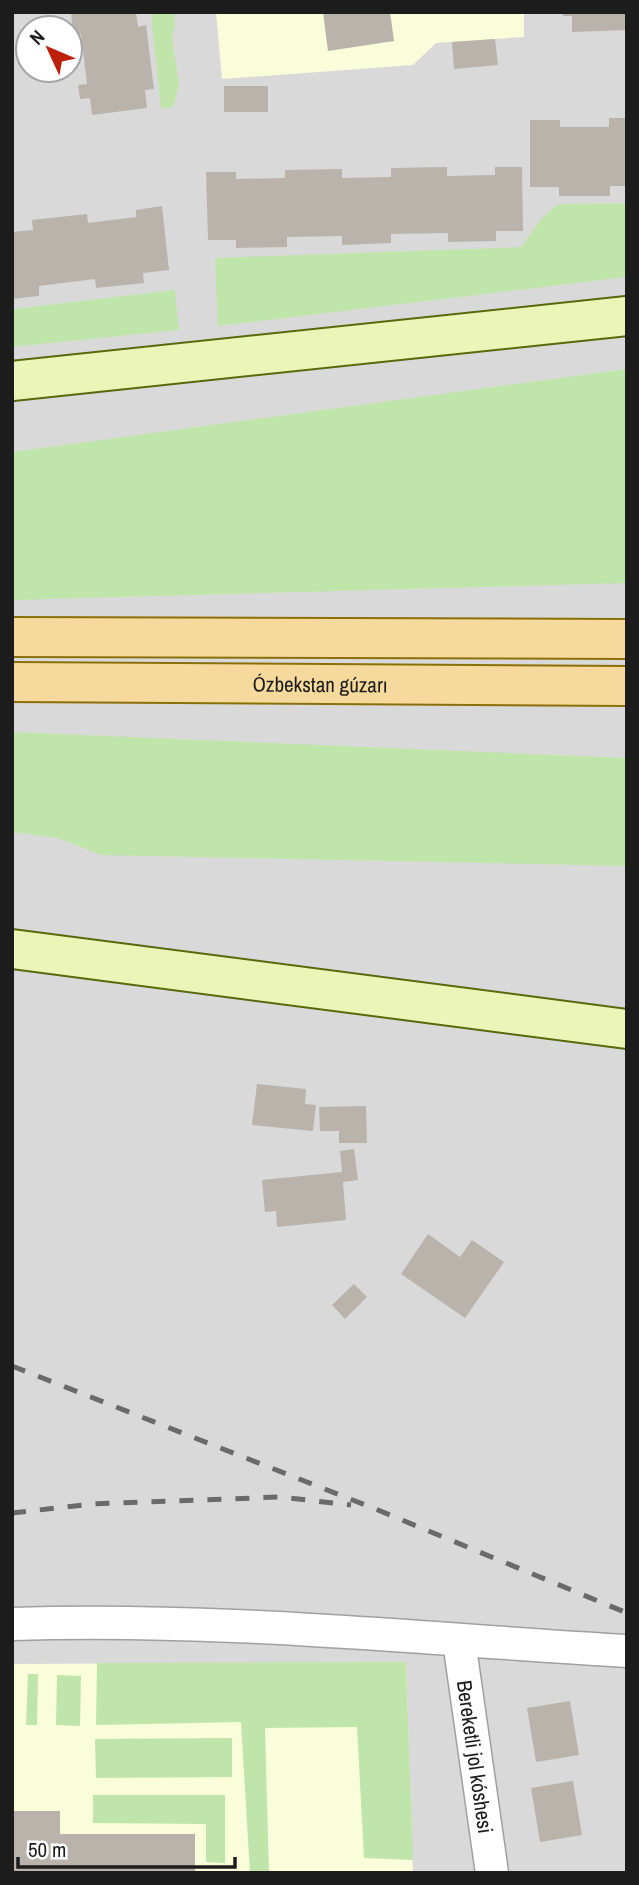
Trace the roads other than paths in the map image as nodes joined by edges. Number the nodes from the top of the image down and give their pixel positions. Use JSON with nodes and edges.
{"nodes":[{"id":1,"x":627,"y":316,"type":"edge"},
{"id":2,"x":12,"y":381,"type":"edge"},
{"id":3,"x":12,"y":637,"type":"edge"},
{"id":4,"x":627,"y":639,"type":"edge"},
{"id":5,"x":12,"y":682,"type":"edge"},
{"id":6,"x":627,"y":686,"type":"edge"},
{"id":7,"x":12,"y":949,"type":"edge"},
{"id":8,"x":627,"y":1029,"type":"edge"},
{"id":9,"x":12,"y":1625,"type":"edge"},
{"id":10,"x":459,"y":1641,"type":"junction"},
{"id":11,"x":627,"y":1651,"type":"edge"},
{"id":12,"x":492,"y":1873,"type":"edge"}],
"edges":[{"from":1,"to":2,"type":"main road"},
{"from":3,"to":4,"type":"main road"},
{"from":5,"to":6,"type":"main road","name":"Ózbekstan gúzarı"},
{"from":7,"to":8,"type":"main road"},
{"from":9,"to":10,"type":"street"},
{"from":10,"to":11,"type":"street"},
{"from":10,"to":12,"type":"street","name":"Bereketli jol kóshesi"}]}
